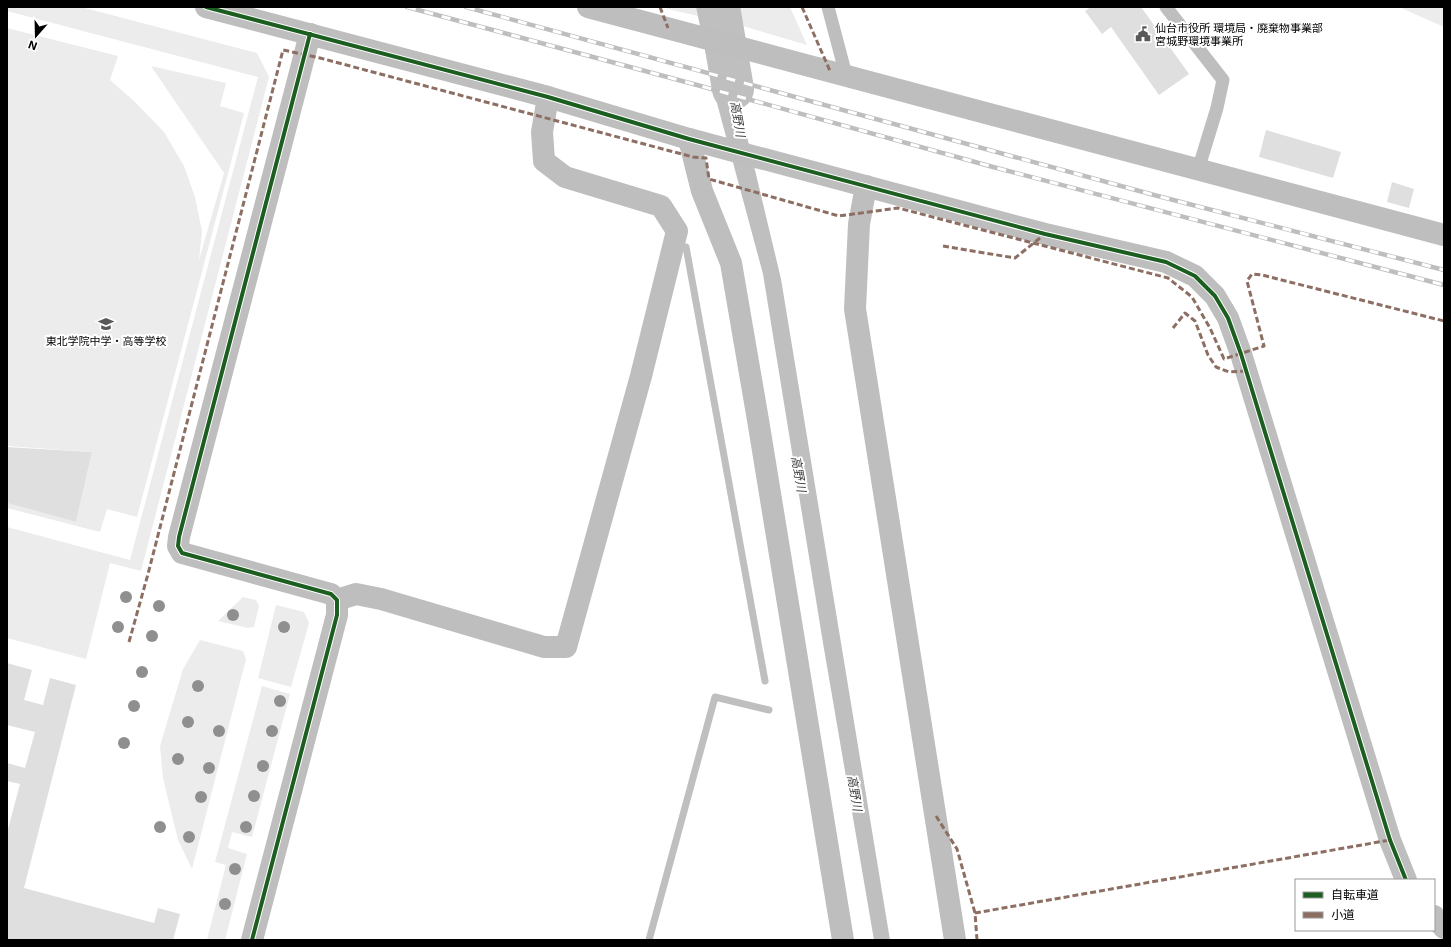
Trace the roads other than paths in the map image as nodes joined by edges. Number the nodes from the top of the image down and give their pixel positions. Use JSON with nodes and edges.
{"nodes":[{"id":1,"x":206,"y":7,"type":"edge"},
{"id":2,"x":588,"y":7,"type":"edge"},
{"id":3,"x":828,"y":7,"type":"edge"},
{"id":4,"x":1166,"y":7,"type":"edge"},
{"id":5,"x":628,"y":13,"type":"edge"},
{"id":6,"x":310,"y":34,"type":"junction"},
{"id":7,"x":846,"y":75,"type":"junction"},
{"id":8,"x":548,"y":97,"type":"junction"},
{"id":9,"x":689,"y":139,"type":"junction"},
{"id":10,"x":1198,"y":170,"type":"junction"},
{"id":11,"x":866,"y":186,"type":"junction"},
{"id":12,"x":1444,"y":236,"type":"edge"},
{"id":13,"x":336,"y":600,"type":"junction"},
{"id":14,"x":1406,"y":879,"type":"edge"},
{"id":15,"x":1435,"y":917,"type":"edge"},
{"id":16,"x":1444,"y":928,"type":"edge"},
{"id":17,"x":252,"y":940,"type":"edge"},
{"id":18,"x":842,"y":940,"type":"edge"},
{"id":19,"x":955,"y":940,"type":"edge"}],
"edges":[{"from":1,"to":6,"type":"street"},
{"from":2,"to":5,"type":"street"},
{"from":3,"to":7,"type":"lane"},
{"from":4,"to":10,"type":"lane"},
{"from":5,"to":7,"type":"street"},
{"from":6,"to":8,"type":"street"},
{"from":6,"to":13,"type":"street"},
{"from":7,"to":10,"type":"street"},
{"from":8,"to":9,"type":"street"},
{"from":8,"to":13,"type":"street"},
{"from":9,"to":11,"type":"street"},
{"from":9,"to":18,"type":"street"},
{"from":10,"to":12,"type":"street"},
{"from":11,"to":14,"type":"street"},
{"from":11,"to":19,"type":"street"},
{"from":13,"to":17,"type":"street"},
{"from":15,"to":16,"type":"street"}]}
